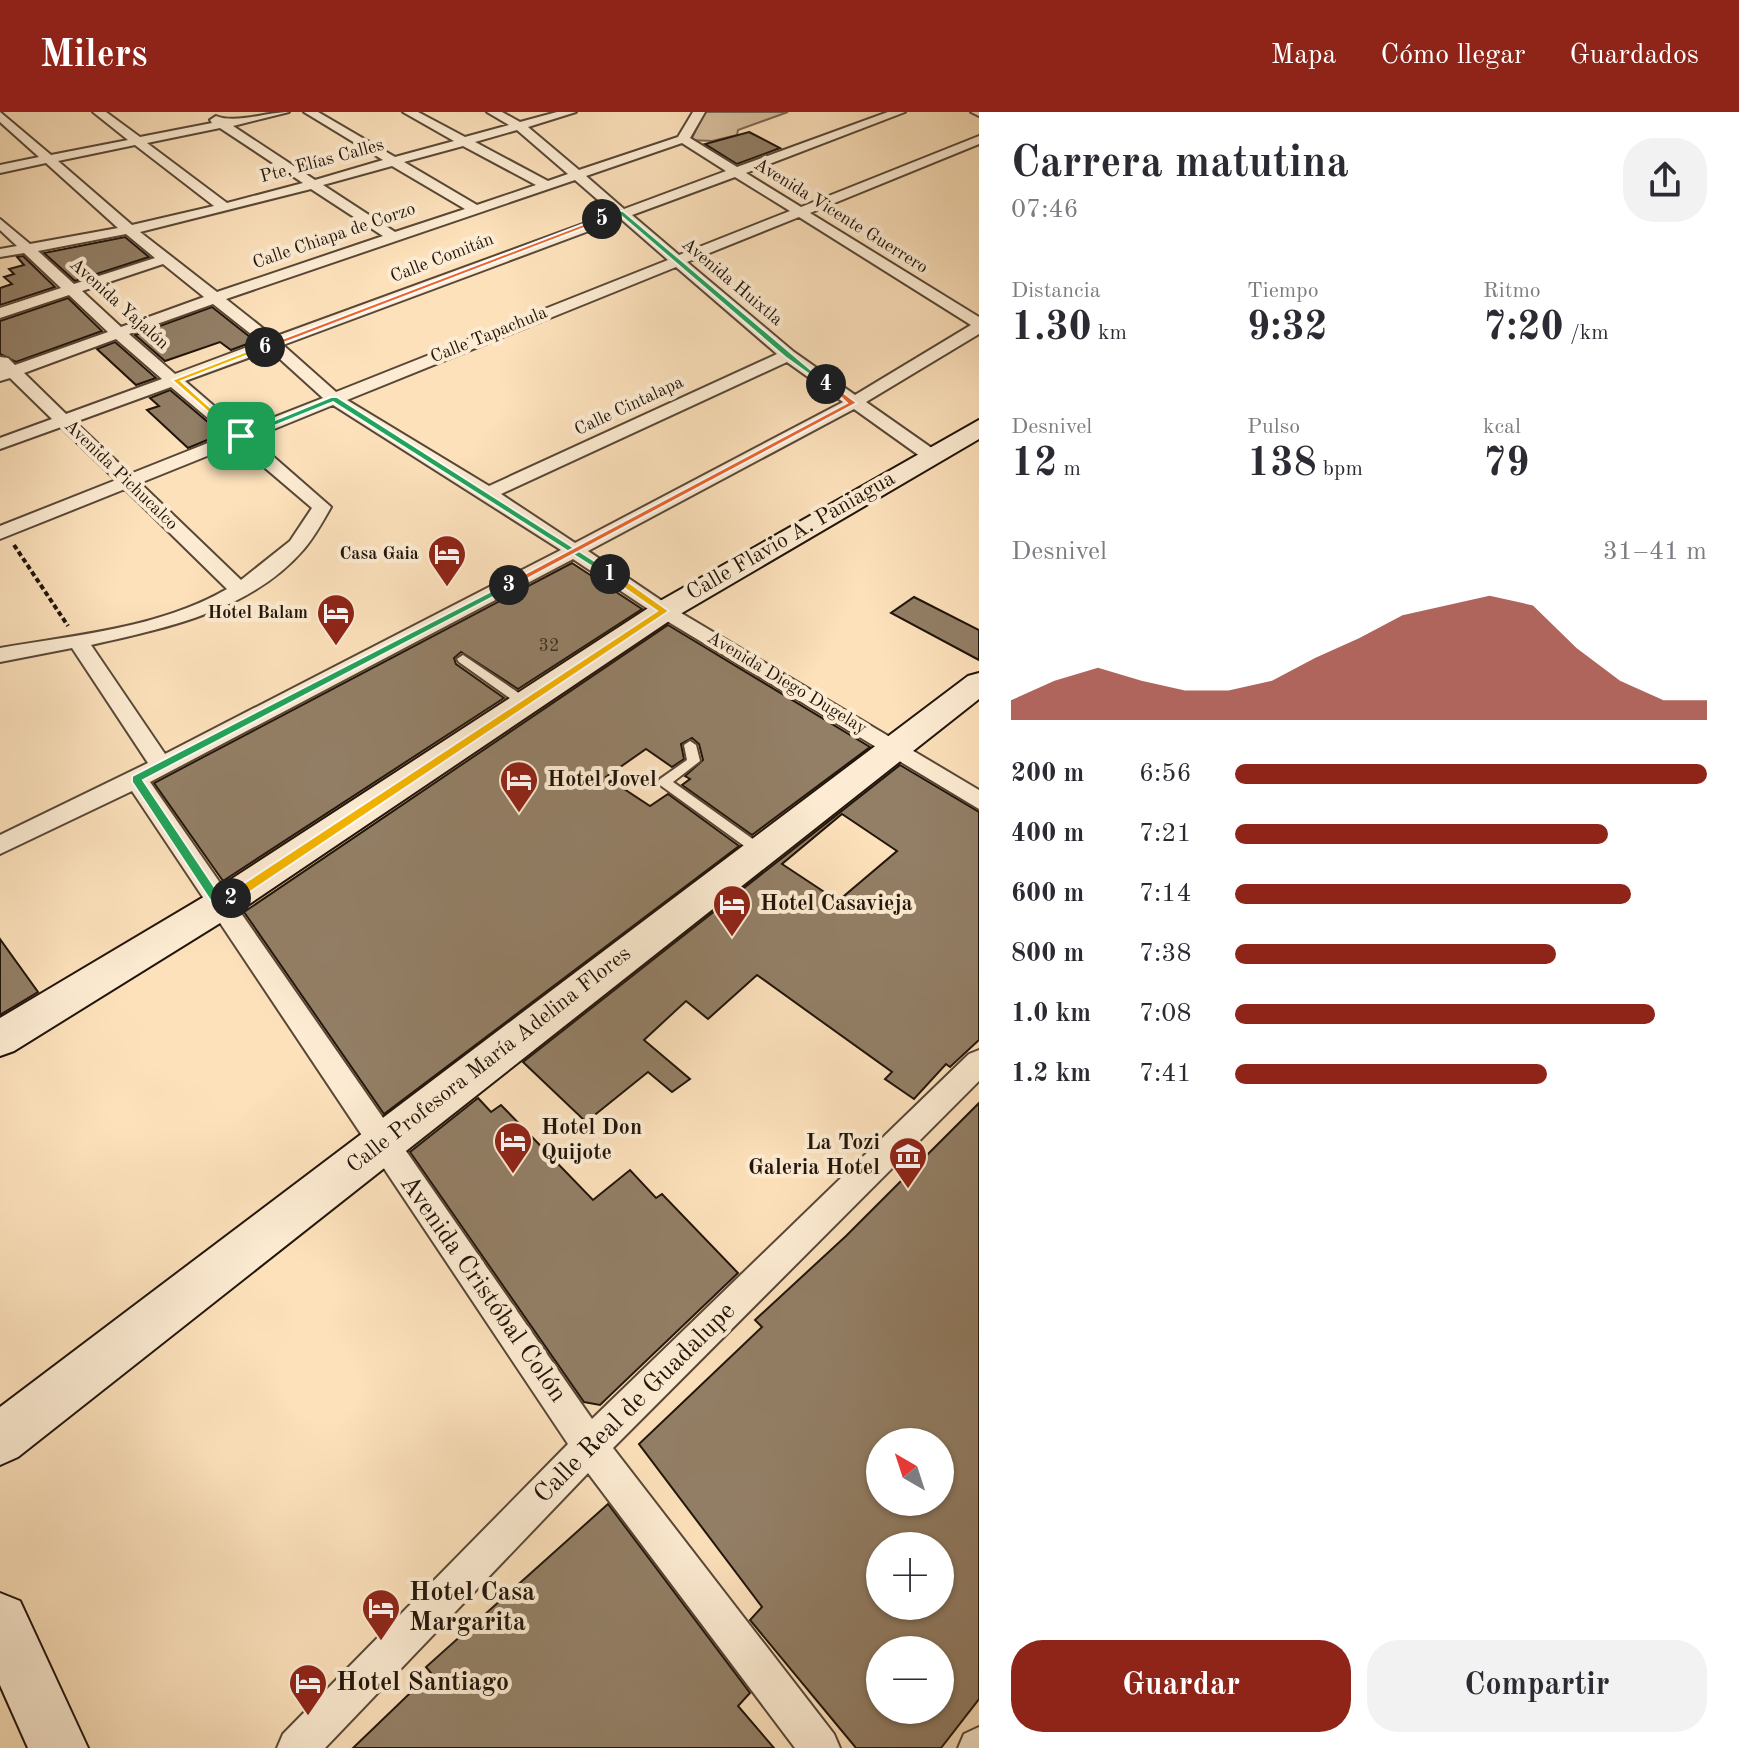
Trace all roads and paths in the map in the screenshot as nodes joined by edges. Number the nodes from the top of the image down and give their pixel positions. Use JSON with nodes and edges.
{"nodes":[{"id":1,"x":99,"y":112,"type":"edge"},
{"id":2,"x":204,"y":112,"type":"edge"},
{"id":3,"x":283,"y":112,"type":"edge"},
{"id":4,"x":310,"y":112,"type":"edge"},
{"id":5,"x":409,"y":112,"type":"edge"},
{"id":6,"x":493,"y":112,"type":"edge"},
{"id":7,"x":570,"y":112,"type":"edge"},
{"id":8,"x":699,"y":112,"type":"edge"},
{"id":9,"x":899,"y":112,"type":"edge"},
{"id":10,"x":0,"y":116,"type":"edge"},
{"id":11,"x":222,"y":124,"type":"junction"},
{"id":12,"x":519,"y":126,"type":"junction"},
{"id":13,"x":135,"y":139,"type":"junction"},
{"id":14,"x":683,"y":139,"type":"junction"},
{"id":15,"x":979,"y":140,"type":"edge"},
{"id":16,"x":464,"y":141,"type":"junction"},
{"id":17,"x":51,"y":157,"type":"junction"},
{"id":18,"x":393,"y":161,"type":"junction"},
{"id":19,"x":0,"y":169,"type":"edge"},
{"id":20,"x":735,"y":170,"type":"junction"},
{"id":21,"x":577,"y":175,"type":"junction"},
{"id":22,"x":308,"y":183,"type":"junction"},
{"id":23,"x":546,"y":185,"type":"junction"},
{"id":24,"x":224,"y":207,"type":"junction"},
{"id":25,"x":475,"y":209,"type":"junction"},
{"id":26,"x":797,"y":211,"type":"junction"},
{"id":27,"x":621,"y":212,"type":"junction"},
{"id":28,"x":0,"y":223,"type":"edge"},
{"id":29,"x":129,"y":230,"type":"junction"},
{"id":30,"x":393,"y":237,"type":"junction"},
{"id":31,"x":30,"y":249,"type":"junction"},
{"id":32,"x":0,"y":253,"type":"edge"},
{"id":33,"x":165,"y":259,"type":"junction"},
{"id":34,"x":674,"y":260,"type":"junction"},
{"id":35,"x":72,"y":290,"type":"junction"},
{"id":36,"x":215,"y":298,"type":"junction"},
{"id":37,"x":0,"y":313,"type":"edge"},
{"id":38,"x":979,"y":326,"type":"edge"},
{"id":39,"x":118,"y":333,"type":"junction"},
{"id":40,"x":273,"y":344,"type":"junction"},
{"id":41,"x":788,"y":355,"type":"junction"},
{"id":42,"x":0,"y":358,"type":"edge"},
{"id":43,"x":6,"y":374,"type":"edge"},
{"id":44,"x":176,"y":380,"type":"junction"},
{"id":45,"x":334,"y":399,"type":"junction"},
{"id":46,"x":853,"y":403,"type":"junction"},
{"id":47,"x":64,"y":421,"type":"junction"},
{"id":48,"x":979,"y":428,"type":"edge"},
{"id":49,"x":241,"y":436,"type":"junction"},
{"id":50,"x":0,"y":444,"type":"edge"},
{"id":51,"x":930,"y":455,"type":"junction"},
{"id":52,"x":128,"y":482,"type":"junction"},
{"id":53,"x":488,"y":493,"type":"junction"},
{"id":54,"x":2,"y":530,"type":"edge"},
{"id":55,"x":576,"y":550,"type":"junction"},
{"id":56,"x":242,"y":592,"type":"junction"},
{"id":57,"x":664,"y":611,"type":"junction"},
{"id":58,"x":77,"y":640,"type":"junction"},
{"id":59,"x":0,"y":655,"type":"edge"},
{"id":60,"x":463,"y":659,"type":"dead end"},
{"id":61,"x":979,"y":683,"type":"edge"},
{"id":62,"x":525,"y":703,"type":"junction"},
{"id":63,"x":690,"y":745,"type":"dead end"},
{"id":64,"x":893,"y":746,"type":"junction"},
{"id":65,"x":148,"y":772,"type":"junction"},
{"id":66,"x":979,"y":801,"type":"edge"},
{"id":67,"x":0,"y":845,"type":"edge"},
{"id":68,"x":759,"y":850,"type":"junction"},
{"id":69,"x":220,"y":905,"type":"junction"},
{"id":70,"x":0,"y":1039,"type":"edge"},
{"id":71,"x":979,"y":1062,"type":"edge"},
{"id":72,"x":382,"y":1143,"type":"junction"},
{"id":73,"x":0,"y":1439,"type":"edge"},
{"id":74,"x":590,"y":1446,"type":"junction"},
{"id":75,"x":0,"y":1621,"type":"edge"},
{"id":76,"x":58,"y":1748,"type":"edge"},
{"id":77,"x":297,"y":1748,"type":"edge"},
{"id":78,"x":820,"y":1748,"type":"edge"}],
"edges":[{"from":1,"to":13,"type":"street"},
{"from":2,"to":11,"type":"street"},
{"from":3,"to":11,"type":"street"},
{"from":4,"to":18,"type":"street"},
{"from":5,"to":16,"type":"street"},
{"from":6,"to":12,"type":"street","name":"Avenida Huixtla"},
{"from":7,"to":12,"type":"street","name":"Pte. Elías Calles"},
{"from":8,"to":14,"type":"street"},
{"from":9,"to":20,"type":"street","name":"Calle Comitán"},
{"from":10,"to":17,"type":"street","name":"Avenida Diego Dugelay"},
{"from":11,"to":13,"type":"street"},
{"from":11,"to":22,"type":"street"},
{"from":12,"to":16,"type":"street","name":"Pte. Elías Calles"},
{"from":12,"to":21,"type":"street","name":"Avenida Huixtla"},
{"from":13,"to":17,"type":"street"},
{"from":13,"to":24,"type":"street"},
{"from":14,"to":20,"type":"street","name":"Avenida Vicente Guerrero"},
{"from":14,"to":21,"type":"street","name":"Calle Chiapa de Corzo"},
{"from":15,"to":26,"type":"street","name":"Calle Tapachula"},
{"from":16,"to":18,"type":"street","name":"Pte. Elías Calles"},
{"from":16,"to":23,"type":"street"},
{"from":17,"to":19,"type":"street"},
{"from":17,"to":29,"type":"street","name":"Avenida Diego Dugelay"},
{"from":18,"to":22,"type":"street","name":"Pte. Elías Calles"},
{"from":18,"to":25,"type":"street"},
{"from":20,"to":26,"type":"street","name":"Avenida Vicente Guerrero"},
{"from":20,"to":27,"type":"street","name":"Calle Comitán"},
{"from":21,"to":23,"type":"street","name":"Calle Chiapa de Corzo"},
{"from":21,"to":27,"type":"street","name":"Avenida Huixtla"},
{"from":22,"to":24,"type":"street","name":"Pte. Elías Calles"},
{"from":22,"to":30,"type":"street"},
{"from":23,"to":25,"type":"street","name":"Calle Chiapa de Corzo"},
{"from":24,"to":29,"type":"street","name":"Pte. Elías Calles"},
{"from":25,"to":30,"type":"street","name":"Calle Chiapa de Corzo"},
{"from":26,"to":34,"type":"street","name":"Calle Tapachula"},
{"from":26,"to":38,"type":"street","name":"Avenida Vicente Guerrero"},
{"from":27,"to":34,"type":"street","name":"Avenida Huixtla"},
{"from":27,"to":40,"type":"street","name":"Calle Comitán"},
{"from":28,"to":31,"type":"street","name":"Avenida Yajalón"},
{"from":29,"to":31,"type":"street","name":"Pte. Elías Calles"},
{"from":29,"to":33,"type":"street","name":"Avenida Diego Dugelay"},
{"from":30,"to":36,"type":"street","name":"Calle Chiapa de Corzo"},
{"from":31,"to":32,"type":"street","name":"Pte. Elías Calles"},
{"from":31,"to":35,"type":"street","name":"Avenida Yajalón"},
{"from":33,"to":35,"type":"street"},
{"from":33,"to":36,"type":"street","name":"Avenida Diego Dugelay"},
{"from":34,"to":41,"type":"street","name":"Avenida Huixtla"},
{"from":34,"to":45,"type":"street","name":"Calle Tapachula"},
{"from":35,"to":37,"type":"street"},
{"from":35,"to":39,"type":"street","name":"Avenida Yajalón"},
{"from":36,"to":39,"type":"street","name":"Calle Chiapa de Corzo"},
{"from":36,"to":40,"type":"street","name":"Avenida Diego Dugelay"},
{"from":38,"to":46,"type":"street"},
{"from":39,"to":43,"type":"street","name":"Calle Chiapa de Corzo"},
{"from":39,"to":44,"type":"street","name":"Avenida Yajalón"},
{"from":40,"to":44,"type":"street","name":"Calle Comitán"},
{"from":40,"to":45,"type":"street","name":"Avenida Diego Dugelay"},
{"from":41,"to":46,"type":"street","name":"Avenida Huixtla"},
{"from":41,"to":53,"type":"street","name":"Calle Cintalapa"},
{"from":42,"to":43,"type":"street","name":"Avenida Pichucalco"},
{"from":43,"to":47,"type":"street","name":"Avenida Pichucalco"},
{"from":44,"to":47,"type":"street","name":"Calle Comitán"},
{"from":44,"to":49,"type":"street","name":"Avenida Yajalón"},
{"from":45,"to":49,"type":"street","name":"Calle Tapachula"},
{"from":45,"to":53,"type":"street","name":"Avenida Diego Dugelay"},
{"from":46,"to":51,"type":"street","name":"Avenida Huixtla"},
{"from":46,"to":55,"type":"street"},
{"from":47,"to":50,"type":"street","name":"Calle Comitán"},
{"from":47,"to":52,"type":"street","name":"Avenida Pichucalco"},
{"from":48,"to":51,"type":"street","name":"Calle Flavio A. Paniagua"},
{"from":49,"to":52,"type":"street","name":"Calle Tapachula"},
{"from":49,"to":56,"type":"street","name":"Avenida Yajalón"},
{"from":51,"to":57,"type":"street","name":"Calle Flavio A. Paniagua"},
{"from":52,"to":54,"type":"street","name":"Calle Tapachula"},
{"from":52,"to":56,"type":"street","name":"Avenida Pichucalco"},
{"from":53,"to":55,"type":"street","name":"Avenida Diego Dugelay"},
{"from":54,"to":58,"type":"path"},
{"from":55,"to":57,"type":"street","name":"Avenida Diego Dugelay"},
{"from":55,"to":65,"type":"street"},
{"from":56,"to":58,"type":"street"},
{"from":57,"to":62,"type":"street","name":"Calle Flavio A. Paniagua"},
{"from":57,"to":64,"type":"street","name":"Avenida Diego Dugelay"},
{"from":58,"to":59,"type":"street"},
{"from":58,"to":65,"type":"street","name":"Avenida Cristóbal Colón"},
{"from":60,"to":62,"type":"lane"},
{"from":61,"to":64,"type":"street","name":"Calle Profesora María Adelina Flores"},
{"from":62,"to":69,"type":"street","name":"Calle Flavio A. Paniagua"},
{"from":63,"to":68,"type":"lane"},
{"from":64,"to":66,"type":"street","name":"Avenida Diego Dugelay"},
{"from":64,"to":68,"type":"street","name":"Calle Profesora María Adelina Flores"},
{"from":65,"to":67,"type":"street"},
{"from":65,"to":69,"type":"street","name":"Avenida Cristóbal Colón"},
{"from":68,"to":72,"type":"street","name":"Calle Profesora María Adelina Flores"},
{"from":69,"to":70,"type":"street","name":"Calle Flavio A. Paniagua"},
{"from":69,"to":72,"type":"street","name":"Avenida Cristóbal Colón"},
{"from":71,"to":74,"type":"street","name":"Calle Real de Guadalupe"},
{"from":72,"to":73,"type":"street","name":"Calle Profesora María Adelina Flores"},
{"from":72,"to":74,"type":"street","name":"Avenida Cristóbal Colón"},
{"from":74,"to":77,"type":"street","name":"Calle Real de Guadalupe"},
{"from":74,"to":78,"type":"street","name":"Avenida Cristóbal Colón"},
{"from":75,"to":76,"type":"street"}]}
